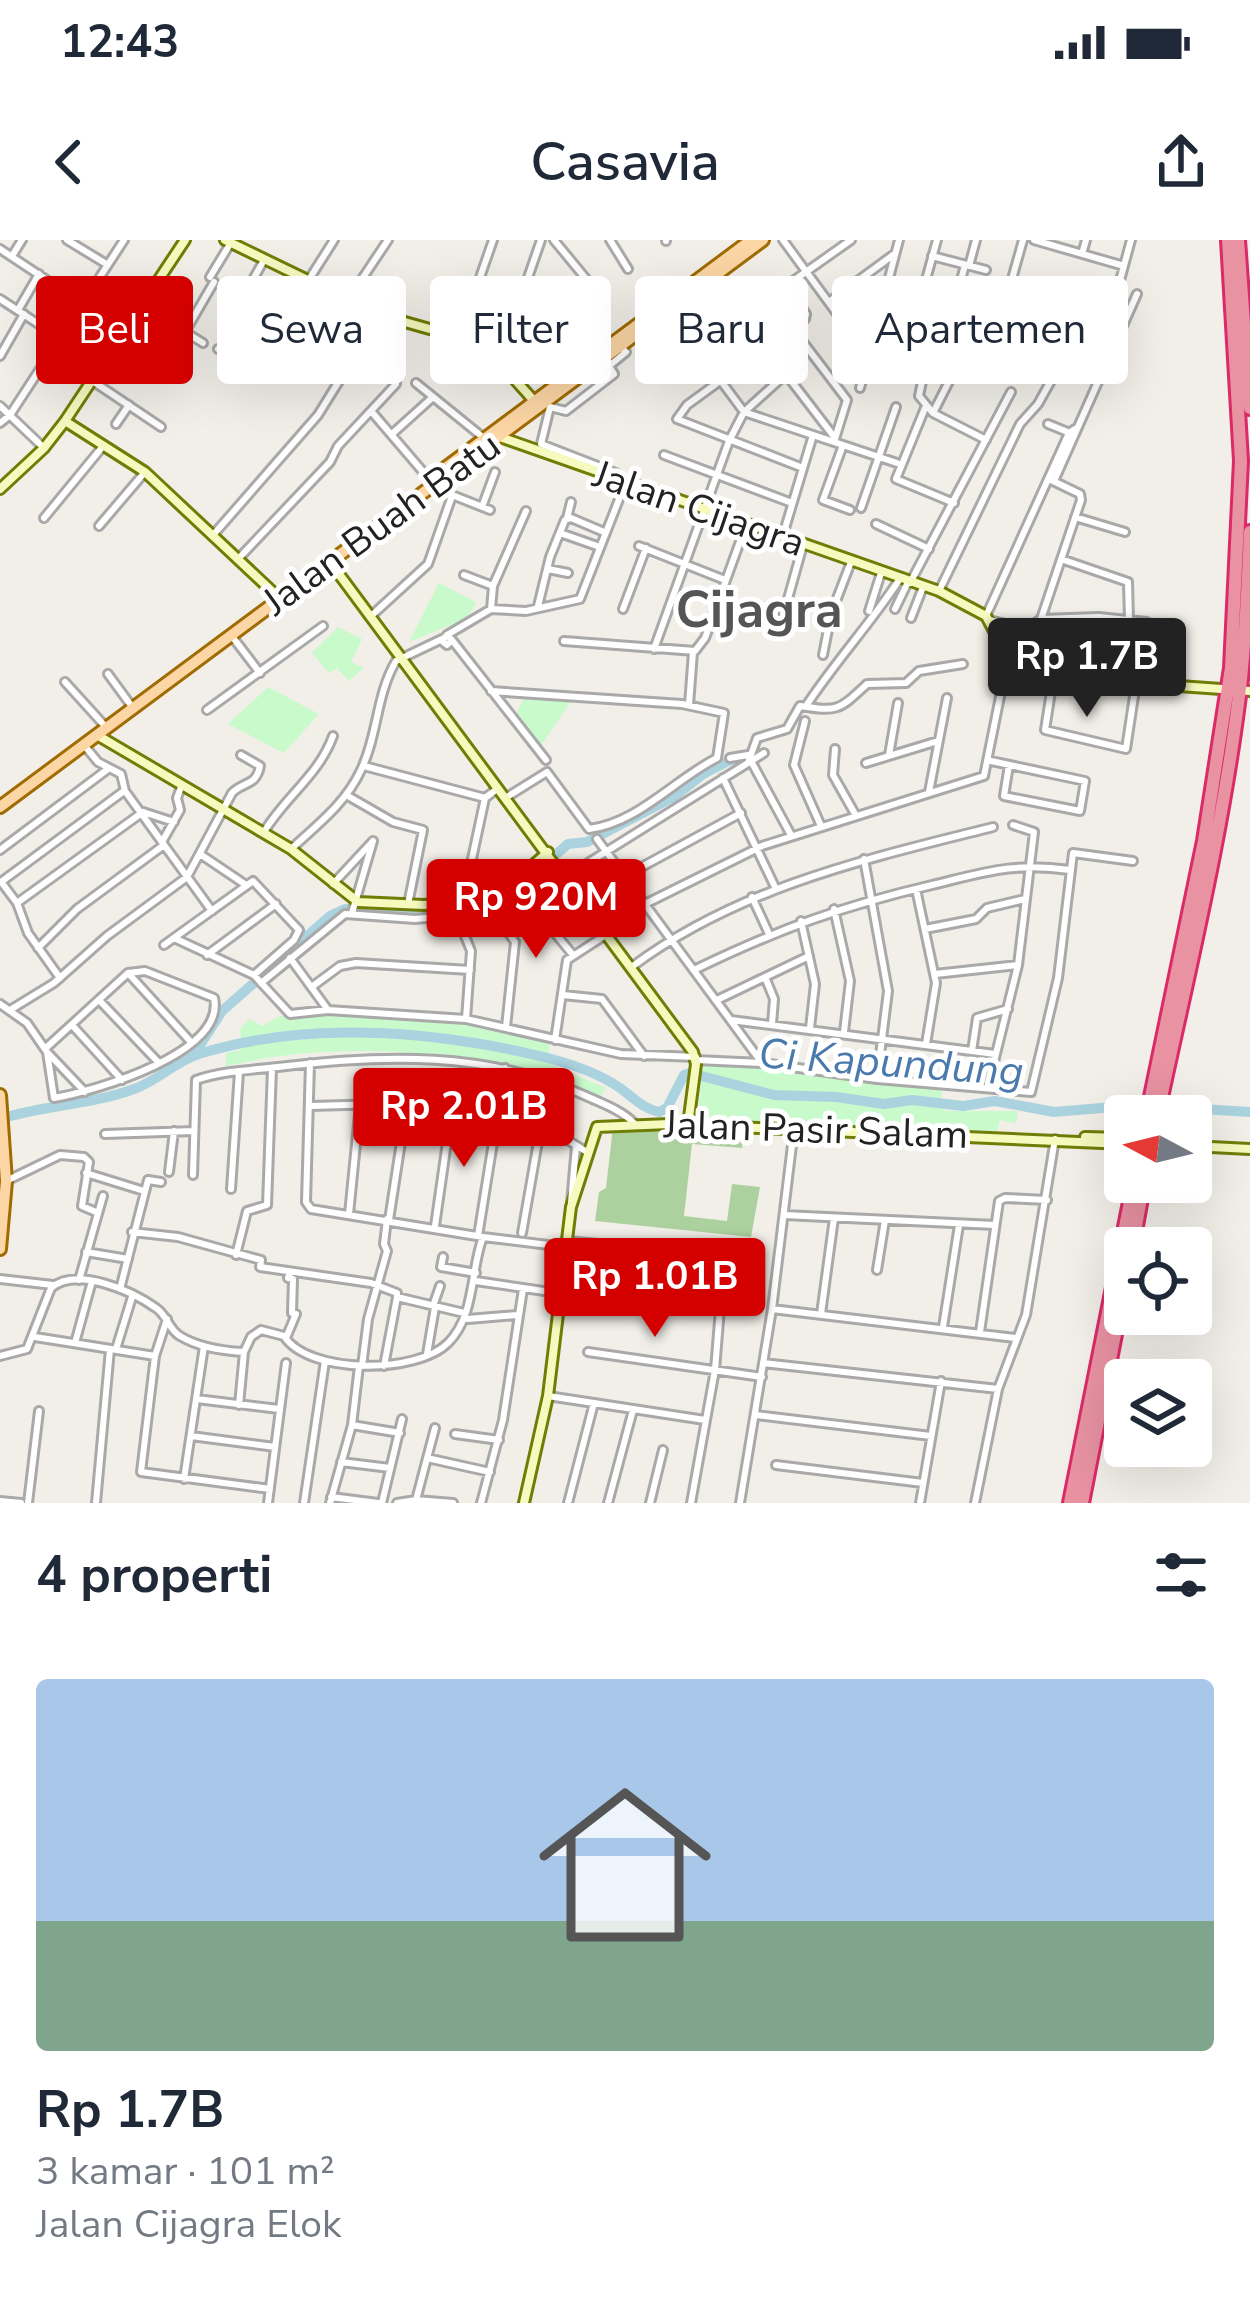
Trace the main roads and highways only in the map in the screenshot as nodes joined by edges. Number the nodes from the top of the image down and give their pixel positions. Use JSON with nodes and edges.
{"nodes":[{"id":1,"x":751,"y":240,"type":"edge"},
{"id":2,"x":763,"y":240,"type":"edge"},
{"id":3,"x":1228,"y":240,"type":"edge"},
{"id":4,"x":1238,"y":240,"type":"edge"},
{"id":5,"x":1245,"y":261,"type":"edge"},
{"id":6,"x":1247,"y":318,"type":"edge"},
{"id":7,"x":1249,"y":367,"type":"edge"},
{"id":8,"x":540,"y":402,"type":"junction"},
{"id":9,"x":1250,"y":408,"type":"edge"},
{"id":10,"x":431,"y":483,"type":"junction"},
{"id":11,"x":1250,"y":532,"type":"edge"},
{"id":12,"x":1244,"y":646,"type":"junction"},
{"id":13,"x":1250,"y":664,"type":"edge"},
{"id":14,"x":1242,"y":688,"type":"edge"},
{"id":15,"x":100,"y":730,"type":"junction"},
{"id":16,"x":0,"y":805,"type":"edge"},
{"id":17,"x":1157,"y":1092,"type":"joint"},
{"id":18,"x":1156,"y":1095,"type":"edge"},
{"id":19,"x":1,"y":1100,"type":"edge"},
{"id":20,"x":0,"y":1249,"type":"edge"},
{"id":21,"x":1109,"y":1335,"type":"edge"},
{"id":22,"x":1109,"y":1335,"type":"edge"},
{"id":23,"x":1070,"y":1503,"type":"edge"},
{"id":24,"x":1082,"y":1503,"type":"edge"}],
"edges":[{"from":1,"to":8,"type":"main road","name":"Jalan Buah Batu"},
{"from":2,"to":8,"type":"main road","name":"Jalan Buah Batu"},
{"from":3,"to":14,"type":"highway"},
{"from":4,"to":5,"type":"highway"},
{"from":5,"to":6,"type":"highway"},
{"from":6,"to":7,"type":"highway"},
{"from":7,"to":9,"type":"highway"},
{"from":8,"to":10,"type":"main road","name":"Jalan Buah Batu"},
{"from":10,"to":15,"type":"main road","name":"Jalan Buah Batu"},
{"from":10,"to":15,"type":"main road","name":"Jalan Buah Batu"},
{"from":11,"to":12,"type":"highway"},
{"from":12,"to":13,"type":"highway"},
{"from":12,"to":14,"type":"highway"},
{"from":14,"to":17,"type":"highway"},
{"from":15,"to":16,"type":"main road","name":"Jalan Buah Batu"},
{"from":15,"to":16,"type":"main road","name":"Jalan Buah Batu"},
{"from":17,"to":18,"type":"highway"},
{"from":19,"to":20,"type":"main road"},
{"from":21,"to":23,"type":"highway"},
{"from":22,"to":24,"type":"highway"}]}
